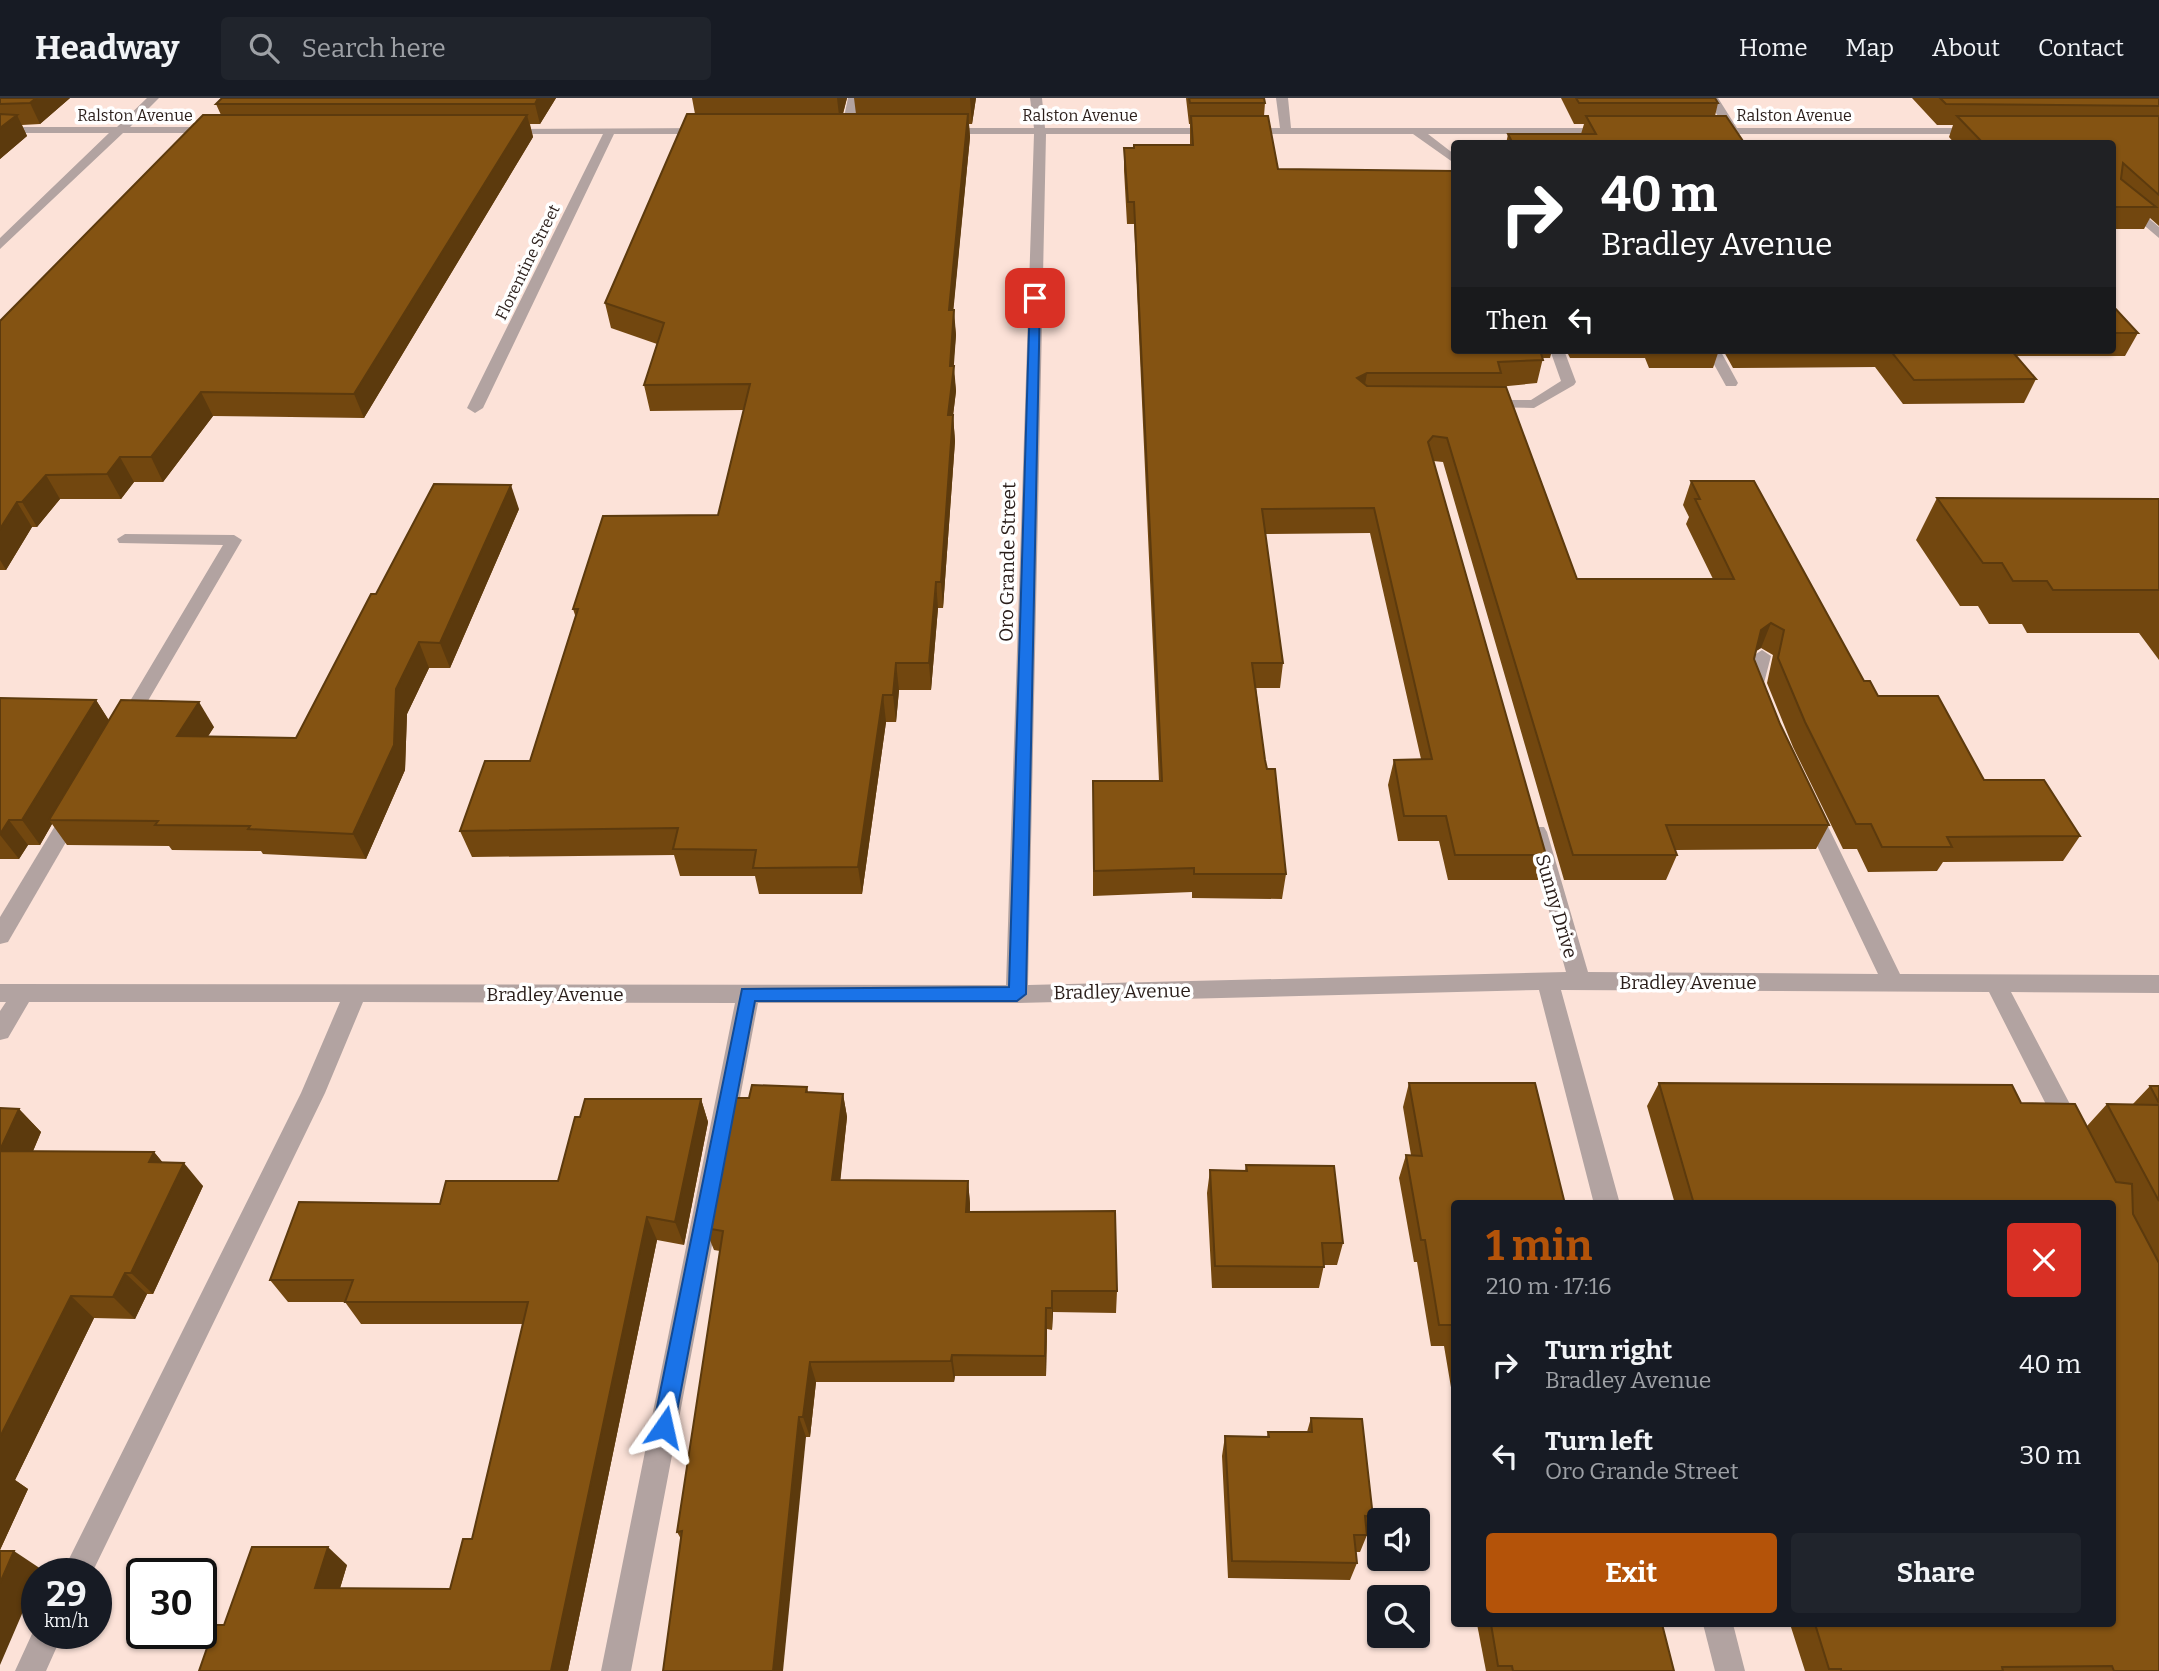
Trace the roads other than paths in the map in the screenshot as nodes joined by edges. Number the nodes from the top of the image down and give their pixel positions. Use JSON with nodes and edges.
{"nodes":[{"id":1,"x":153,"y":98,"type":"edge"},
{"id":2,"x":854,"y":98,"type":"edge"},
{"id":3,"x":1036,"y":98,"type":"edge"},
{"id":4,"x":1282,"y":98,"type":"edge"},
{"id":5,"x":1712,"y":98,"type":"edge"},
{"id":6,"x":0,"y":130,"type":"edge"},
{"id":7,"x":118,"y":130,"type":"junction"},
{"id":8,"x":228,"y":130,"type":"edge"},
{"id":9,"x":487,"y":131,"type":"edge"},
{"id":10,"x":610,"y":131,"type":"junction"},
{"id":11,"x":721,"y":131,"type":"edge"},
{"id":12,"x":833,"y":131,"type":"edge"},
{"id":13,"x":847,"y":131,"type":"junction"},
{"id":14,"x":860,"y":131,"type":"edge"},
{"id":15,"x":929,"y":131,"type":"edge"},
{"id":16,"x":1040,"y":131,"type":"junction"},
{"id":17,"x":1286,"y":131,"type":"junction"},
{"id":18,"x":1416,"y":131,"type":"junction"},
{"id":19,"x":1590,"y":131,"type":"junction"},
{"id":20,"x":1629,"y":131,"type":"edge"},
{"id":21,"x":1695,"y":131,"type":"edge"},
{"id":22,"x":1734,"y":131,"type":"junction"},
{"id":23,"x":1998,"y":131,"type":"edge"},
{"id":24,"x":1595,"y":140,"type":"edge"},
{"id":25,"x":1451,"y":157,"type":"edge"},
{"id":26,"x":2116,"y":195,"type":"edge"},
{"id":27,"x":2159,"y":234,"type":"edge"},
{"id":28,"x":0,"y":245,"type":"edge"},
{"id":29,"x":1558,"y":354,"type":"edge"},
{"id":30,"x":1715,"y":354,"type":"edge"},
{"id":31,"x":1731,"y":383,"type":"dead end"},
{"id":32,"x":1468,"y":404,"type":"edge"},
{"id":33,"x":475,"y":408,"type":"dead end"},
{"id":34,"x":125,"y":540,"type":"dead end"},
{"id":35,"x":1762,"y":656,"type":"edge"},
{"id":36,"x":1765,"y":709,"type":"edge"},
{"id":37,"x":114,"y":742,"type":"edge"},
{"id":38,"x":86,"y":790,"type":"edge"},
{"id":39,"x":1804,"y":796,"type":"edge"},
{"id":40,"x":1530,"y":810,"type":"edge"},
{"id":41,"x":0,"y":936,"type":"edge"},
{"id":42,"x":1548,"y":981,"type":"junction"},
{"id":43,"x":1578,"y":981,"type":"junction"},
{"id":44,"x":1893,"y":983,"type":"junction"},
{"id":45,"x":1996,"y":984,"type":"junction"},
{"id":46,"x":2159,"y":984,"type":"edge"},
{"id":47,"x":11,"y":993,"type":"edge"},
{"id":48,"x":355,"y":994,"type":"junction"},
{"id":49,"x":748,"y":994,"type":"junction"},
{"id":50,"x":1017,"y":994,"type":"junction"},
{"id":51,"x":0,"y":1031,"type":"edge"},
{"id":52,"x":2078,"y":1143,"type":"edge"},
{"id":53,"x":1606,"y":1200,"type":"edge"},
{"id":54,"x":84,"y":1558,"type":"edge"},
{"id":55,"x":1719,"y":1627,"type":"edge"},
{"id":56,"x":40,"y":1649,"type":"edge"},
{"id":57,"x":30,"y":1671,"type":"edge"},
{"id":58,"x":616,"y":1671,"type":"edge"},
{"id":59,"x":1730,"y":1671,"type":"edge"}],
"edges":[{"from":1,"to":7,"type":"street"},
{"from":2,"to":13,"type":"street"},
{"from":3,"to":16,"type":"street","name":"Oro Grande Street"},
{"from":4,"to":17,"type":"street"},
{"from":5,"to":22,"type":"street"},
{"from":6,"to":7,"type":"street","name":"Ralston Avenue"},
{"from":7,"to":8,"type":"street","name":"Ralston Avenue"},
{"from":7,"to":28,"type":"street"},
{"from":9,"to":10,"type":"street"},
{"from":10,"to":11,"type":"street"},
{"from":10,"to":33,"type":"street","name":"Florentine Street"},
{"from":12,"to":13,"type":"street"},
{"from":13,"to":14,"type":"street"},
{"from":15,"to":16,"type":"street","name":"Ralston Avenue"},
{"from":16,"to":17,"type":"street","name":"Ralston Avenue"},
{"from":16,"to":50,"type":"street","name":"Oro Grande Street"},
{"from":17,"to":18,"type":"street","name":"Ralston Avenue"},
{"from":18,"to":19,"type":"street","name":"Ralston Avenue"},
{"from":18,"to":25,"type":"street"},
{"from":19,"to":20,"type":"street","name":"Ralston Avenue"},
{"from":19,"to":24,"type":"street"},
{"from":21,"to":22,"type":"street","name":"Ralston Avenue"},
{"from":22,"to":23,"type":"street","name":"Ralston Avenue"},
{"from":26,"to":27,"type":"street"},
{"from":29,"to":32,"type":"street"},
{"from":30,"to":31,"type":"street"},
{"from":34,"to":37,"type":"street"},
{"from":35,"to":36,"type":"street"},
{"from":38,"to":41,"type":"street"},
{"from":39,"to":44,"type":"street"},
{"from":40,"to":43,"type":"street","name":"Sunny Drive"},
{"from":42,"to":43,"type":"street","name":"Bradley Avenue"},
{"from":42,"to":50,"type":"street","name":"Bradley Avenue"},
{"from":42,"to":53,"type":"street","name":"Sunny Drive"},
{"from":43,"to":44,"type":"street","name":"Bradley Avenue"},
{"from":44,"to":45,"type":"street","name":"Bradley Avenue"},
{"from":45,"to":46,"type":"street","name":"Bradley Avenue"},
{"from":45,"to":52,"type":"street"},
{"from":47,"to":48,"type":"street","name":"Bradley Avenue"},
{"from":47,"to":51,"type":"street"},
{"from":48,"to":49,"type":"street","name":"Bradley Avenue"},
{"from":48,"to":54,"type":"street"},
{"from":49,"to":50,"type":"street","name":"Bradley Avenue"},
{"from":49,"to":58,"type":"street"},
{"from":55,"to":59,"type":"street"},
{"from":56,"to":57,"type":"street"}]}
